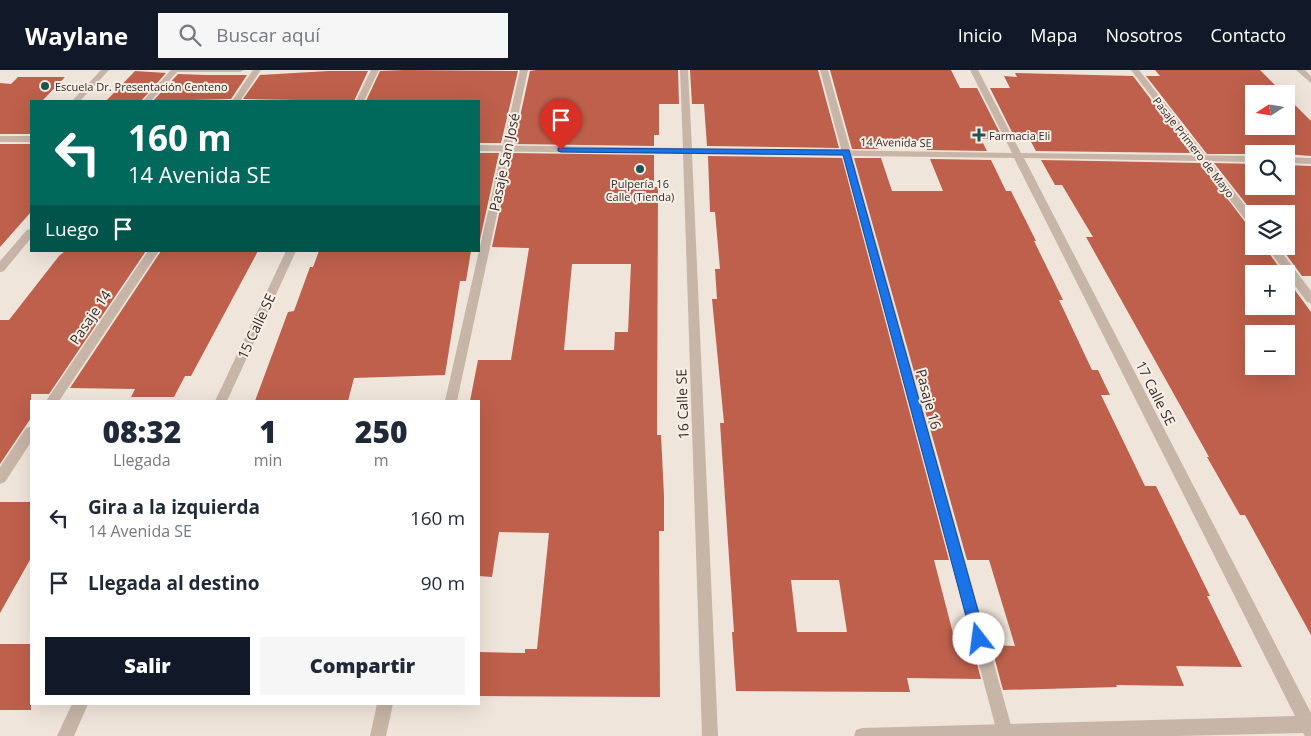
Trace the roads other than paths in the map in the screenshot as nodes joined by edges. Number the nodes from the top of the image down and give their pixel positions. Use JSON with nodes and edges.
{"nodes":[{"id":1,"x":105,"y":70,"type":"edge"},
{"id":2,"x":175,"y":70,"type":"edge"},
{"id":3,"x":240,"y":70,"type":"edge"},
{"id":4,"x":257,"y":70,"type":"edge"},
{"id":5,"x":375,"y":70,"type":"edge"},
{"id":6,"x":524,"y":70,"type":"edge"},
{"id":7,"x":684,"y":70,"type":"edge"},
{"id":8,"x":824,"y":70,"type":"edge"},
{"id":9,"x":974,"y":70,"type":"edge"},
{"id":10,"x":1135,"y":70,"type":"edge"},
{"id":11,"x":1300,"y":70,"type":"edge"},
{"id":12,"x":1311,"y":81,"type":"edge"},
{"id":13,"x":77,"y":100,"type":"edge"},
{"id":14,"x":148,"y":100,"type":"edge"},
{"id":15,"x":237,"y":100,"type":"edge"},
{"id":16,"x":360,"y":100,"type":"edge"},
{"id":17,"x":0,"y":139,"type":"edge"},
{"id":18,"x":30,"y":140,"type":"edge"},
{"id":19,"x":480,"y":148,"type":"edge"},
{"id":20,"x":506,"y":149,"type":"junction"},
{"id":21,"x":688,"y":152,"type":"junction"},
{"id":22,"x":846,"y":152,"type":"junction"},
{"id":23,"x":1017,"y":156,"type":"junction"},
{"id":24,"x":1204,"y":158,"type":"junction"},
{"id":25,"x":1245,"y":159,"type":"edge"},
{"id":26,"x":1295,"y":160,"type":"edge"},
{"id":27,"x":1311,"y":160,"type":"edge"},
{"id":28,"x":1245,"y":212,"type":"edge"},
{"id":29,"x":30,"y":233,"type":"edge"},
{"id":30,"x":153,"y":252,"type":"edge"},
{"id":31,"x":291,"y":252,"type":"edge"},
{"id":32,"x":1278,"y":255,"type":"edge"},
{"id":33,"x":0,"y":268,"type":"edge"},
{"id":34,"x":1311,"y":298,"type":"edge"},
{"id":35,"x":53,"y":400,"type":"edge"},
{"id":36,"x":221,"y":400,"type":"edge"},
{"id":37,"x":451,"y":400,"type":"edge"},
{"id":38,"x":30,"y":433,"type":"edge"},
{"id":39,"x":0,"y":478,"type":"edge"},
{"id":40,"x":80,"y":705,"type":"edge"},
{"id":41,"x":385,"y":705,"type":"edge"},
{"id":42,"x":1310,"y":726,"type":"edge"},
{"id":43,"x":1005,"y":734,"type":"edge"},
{"id":44,"x":64,"y":736,"type":"edge"},
{"id":45,"x":378,"y":736,"type":"edge"},
{"id":46,"x":710,"y":736,"type":"edge"},
{"id":47,"x":862,"y":736,"type":"edge"}],
"edges":[{"from":1,"to":13,"type":"street"},
{"from":2,"to":3,"type":"street"},
{"from":2,"to":14,"type":"street"},
{"from":4,"to":15,"type":"street"},
{"from":5,"to":16,"type":"street"},
{"from":6,"to":20,"type":"street","name":"Pasaje San José"},
{"from":7,"to":21,"type":"street","name":"16 Calle SE"},
{"from":8,"to":22,"type":"street","name":"Pasaje 16"},
{"from":9,"to":23,"type":"street","name":"17 Calle SE"},
{"from":10,"to":24,"type":"street","name":"Pasaje Primero de Mayo"},
{"from":11,"to":12,"type":"street"},
{"from":17,"to":18,"type":"street"},
{"from":19,"to":20,"type":"street","name":"14 Avenida SE"},
{"from":20,"to":21,"type":"street","name":"14 Avenida SE"},
{"from":20,"to":37,"type":"street","name":"Pasaje San José"},
{"from":21,"to":22,"type":"street","name":"14 Avenida SE"},
{"from":21,"to":46,"type":"street","name":"16 Calle SE"},
{"from":22,"to":23,"type":"street","name":"14 Avenida SE"},
{"from":22,"to":43,"type":"street","name":"Pasaje 16"},
{"from":23,"to":24,"type":"street","name":"14 Avenida SE"},
{"from":23,"to":42,"type":"street","name":"17 Calle SE"},
{"from":24,"to":25,"type":"street","name":"14 Avenida SE"},
{"from":24,"to":28,"type":"street","name":"Pasaje Primero de Mayo"},
{"from":26,"to":27,"type":"street"},
{"from":29,"to":33,"type":"street"},
{"from":30,"to":35,"type":"street","name":"Pasaje 14"},
{"from":31,"to":36,"type":"street","name":"15 Calle SE"},
{"from":32,"to":34,"type":"street"},
{"from":38,"to":39,"type":"street"},
{"from":40,"to":44,"type":"street"},
{"from":41,"to":45,"type":"street"},
{"from":42,"to":43,"type":"street"},
{"from":43,"to":47,"type":"street"}]}
